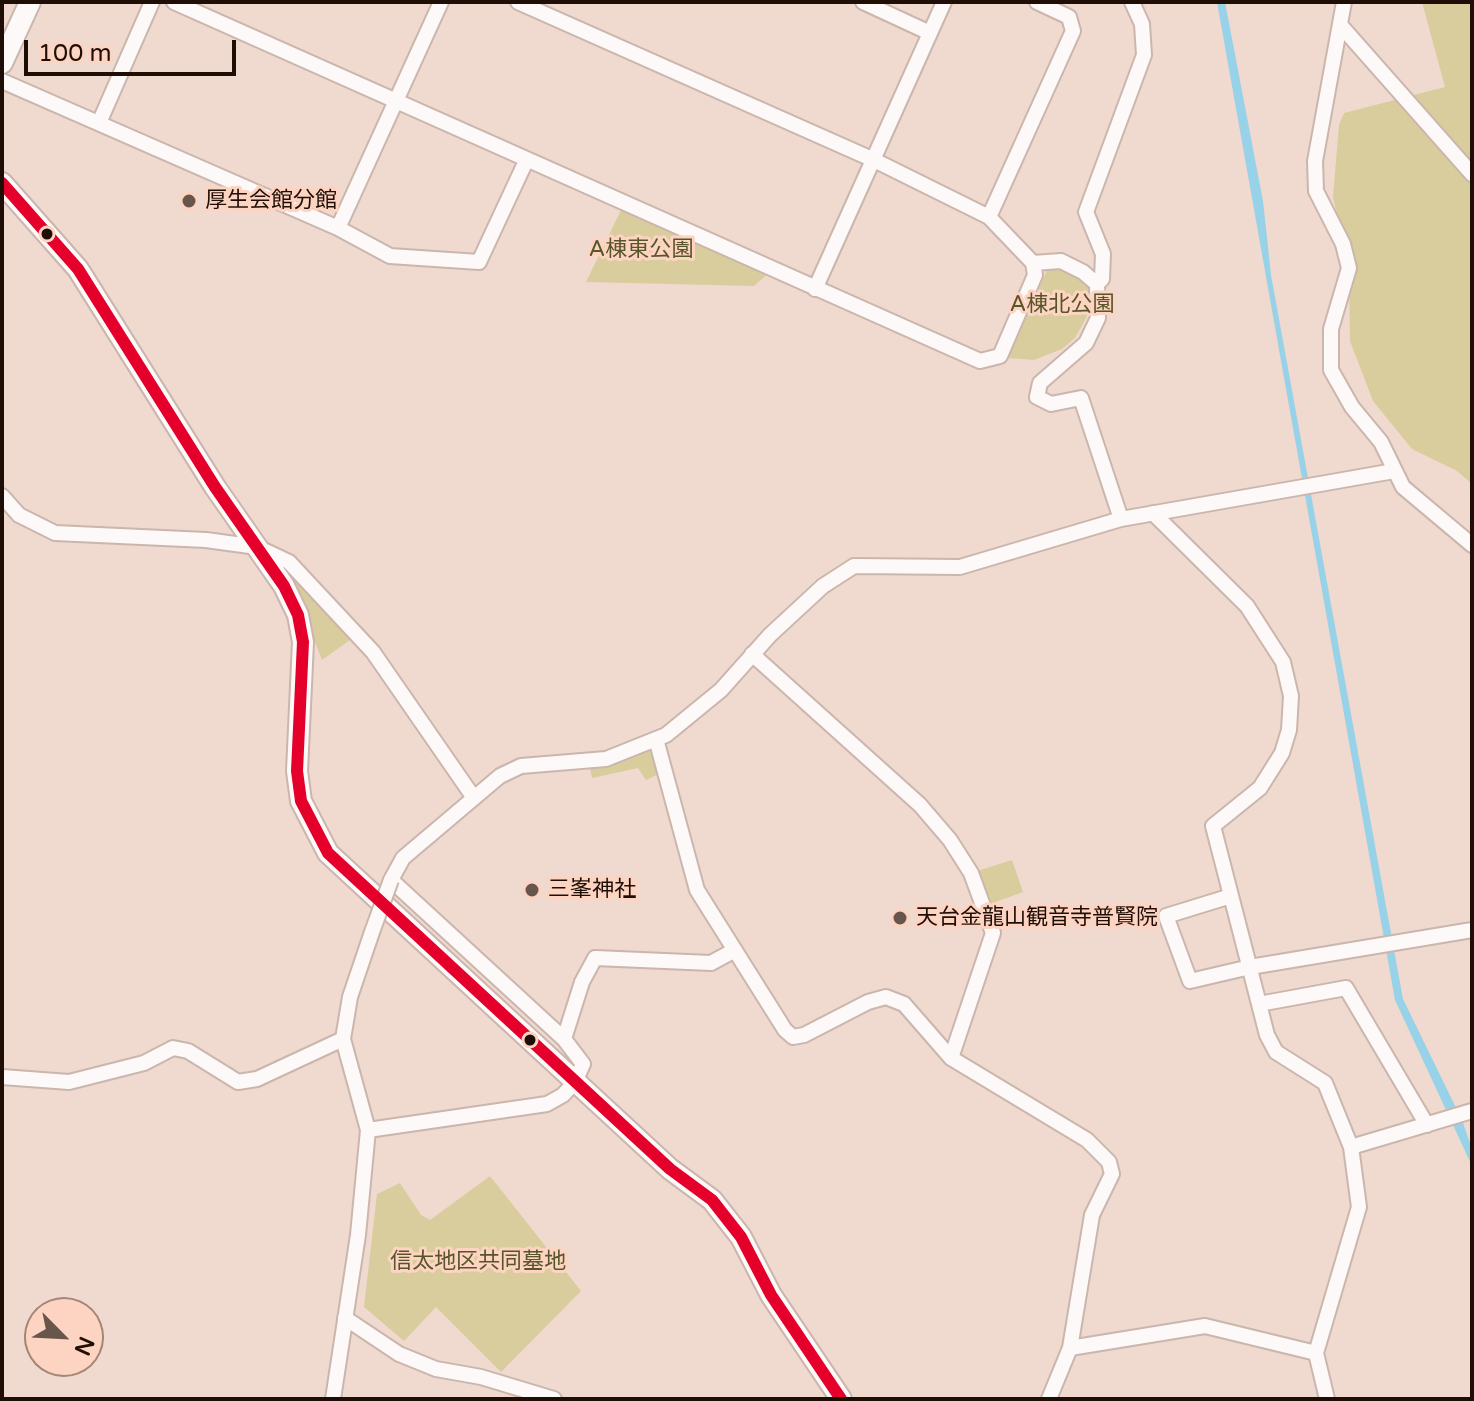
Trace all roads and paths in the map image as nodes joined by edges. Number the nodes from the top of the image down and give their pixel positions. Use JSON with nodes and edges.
{"nodes":[{"id":1,"x":30,"y":2,"type":"edge"},
{"id":2,"x":152,"y":2,"type":"edge"},
{"id":3,"x":174,"y":2,"type":"edge"},
{"id":4,"x":441,"y":2,"type":"edge"},
{"id":5,"x":518,"y":2,"type":"edge"},
{"id":6,"x":863,"y":2,"type":"edge"},
{"id":7,"x":944,"y":2,"type":"edge"},
{"id":8,"x":1037,"y":2,"type":"edge"},
{"id":9,"x":1132,"y":2,"type":"edge"},
{"id":10,"x":1344,"y":2,"type":"edge"},
{"id":11,"x":1342,"y":27,"type":"junction"},
{"id":12,"x":930,"y":33,"type":"junction"},
{"id":13,"x":2,"y":63,"type":"edge"},
{"id":14,"x":2,"y":81,"type":"edge"},
{"id":15,"x":396,"y":102,"type":"junction"},
{"id":16,"x":99,"y":123,"type":"junction"},
{"id":17,"x":874,"y":160,"type":"junction"},
{"id":18,"x":526,"y":161,"type":"junction"},
{"id":19,"x":1472,"y":174,"type":"edge"},
{"id":20,"x":2,"y":183,"type":"edge"},
{"id":21,"x":989,"y":217,"type":"junction"},
{"id":22,"x":338,"y":228,"type":"junction"},
{"id":23,"x":1033,"y":263,"type":"junction"},
{"id":24,"x":1097,"y":284,"type":"junction"},
{"id":25,"x":815,"y":289,"type":"junction"},
{"id":26,"x":1394,"y":471,"type":"junction"},
{"id":27,"x":2,"y":496,"type":"edge"},
{"id":28,"x":1153,"y":513,"type":"junction"},
{"id":29,"x":1121,"y":519,"type":"junction"},
{"id":30,"x":1472,"y":545,"type":"edge"},
{"id":31,"x":257,"y":547,"type":"junction"},
{"id":32,"x":752,"y":654,"type":"junction"},
{"id":33,"x":656,"y":739,"type":"junction"},
{"id":34,"x":474,"y":798,"type":"junction"},
{"id":35,"x":391,"y":880,"type":"junction"},
{"id":36,"x":1231,"y":896,"type":"junction"},
{"id":37,"x":1472,"y":930,"type":"edge"},
{"id":38,"x":735,"y":950,"type":"junction"},
{"id":39,"x":1250,"y":967,"type":"junction"},
{"id":40,"x":1259,"y":1004,"type":"junction"},
{"id":41,"x":343,"y":1039,"type":"junction"},
{"id":42,"x":564,"y":1039,"type":"junction"},
{"id":43,"x":951,"y":1058,"type":"junction"},
{"id":44,"x":2,"y":1077,"type":"edge"},
{"id":45,"x":575,"y":1082,"type":"junction"},
{"id":46,"x":1468,"y":1112,"type":"edge"},
{"id":47,"x":1427,"y":1125,"type":"junction"},
{"id":48,"x":368,"y":1130,"type":"junction"},
{"id":49,"x":1351,"y":1147,"type":"junction"},
{"id":50,"x":345,"y":1318,"type":"junction"},
{"id":51,"x":1070,"y":1348,"type":"junction"},
{"id":52,"x":1316,"y":1353,"type":"junction"},
{"id":53,"x":333,"y":1399,"type":"edge"},
{"id":54,"x":554,"y":1399,"type":"edge"},
{"id":55,"x":841,"y":1399,"type":"edge"},
{"id":56,"x":1049,"y":1399,"type":"edge"},
{"id":57,"x":1327,"y":1399,"type":"edge"}],
"edges":[{"from":1,"to":13,"type":"street"},
{"from":2,"to":16,"type":"street"},
{"from":3,"to":15,"type":"street"},
{"from":4,"to":15,"type":"street"},
{"from":5,"to":17,"type":"street"},
{"from":6,"to":12,"type":"street"},
{"from":7,"to":12,"type":"street"},
{"from":8,"to":21,"type":"street"},
{"from":9,"to":24,"type":"street"},
{"from":10,"to":11,"type":"street"},
{"from":11,"to":19,"type":"street"},
{"from":11,"to":26,"type":"street"},
{"from":12,"to":17,"type":"street"},
{"from":14,"to":16,"type":"street"},
{"from":15,"to":18,"type":"street"},
{"from":15,"to":22,"type":"street"},
{"from":16,"to":22,"type":"street"},
{"from":17,"to":21,"type":"street"},
{"from":17,"to":25,"type":"street"},
{"from":18,"to":22,"type":"street"},
{"from":18,"to":25,"type":"street"},
{"from":20,"to":31,"type":"street"},
{"from":21,"to":23,"type":"street"},
{"from":23,"to":24,"type":"street"},
{"from":23,"to":25,"type":"street"},
{"from":24,"to":29,"type":"street"},
{"from":26,"to":28,"type":"street"},
{"from":26,"to":30,"type":"street"},
{"from":27,"to":31,"type":"street"},
{"from":28,"to":29,"type":"street"},
{"from":28,"to":36,"type":"street"},
{"from":29,"to":32,"type":"street"},
{"from":31,"to":34,"type":"street"},
{"from":31,"to":45,"type":"street"},
{"from":32,"to":33,"type":"street"},
{"from":32,"to":43,"type":"street"},
{"from":33,"to":34,"type":"street"},
{"from":33,"to":38,"type":"street"},
{"from":34,"to":35,"type":"street"},
{"from":35,"to":41,"type":"street","bridge":true},
{"from":35,"to":42,"type":"street"},
{"from":36,"to":39,"type":"street"},
{"from":36,"to":39,"type":"street"},
{"from":37,"to":39,"type":"street"},
{"from":38,"to":42,"type":"street"},
{"from":38,"to":43,"type":"street"},
{"from":39,"to":40,"type":"street"},
{"from":40,"to":47,"type":"street"},
{"from":40,"to":49,"type":"street"},
{"from":41,"to":44,"type":"street"},
{"from":41,"to":48,"type":"street"},
{"from":42,"to":45,"type":"street"},
{"from":43,"to":51,"type":"street"},
{"from":45,"to":48,"type":"street"},
{"from":45,"to":55,"type":"street"},
{"from":46,"to":47,"type":"street"},
{"from":47,"to":49,"type":"street"},
{"from":48,"to":50,"type":"street"},
{"from":49,"to":52,"type":"street"},
{"from":50,"to":53,"type":"street"},
{"from":50,"to":54,"type":"street"},
{"from":51,"to":52,"type":"street"},
{"from":51,"to":56,"type":"street"},
{"from":52,"to":57,"type":"street"}]}
